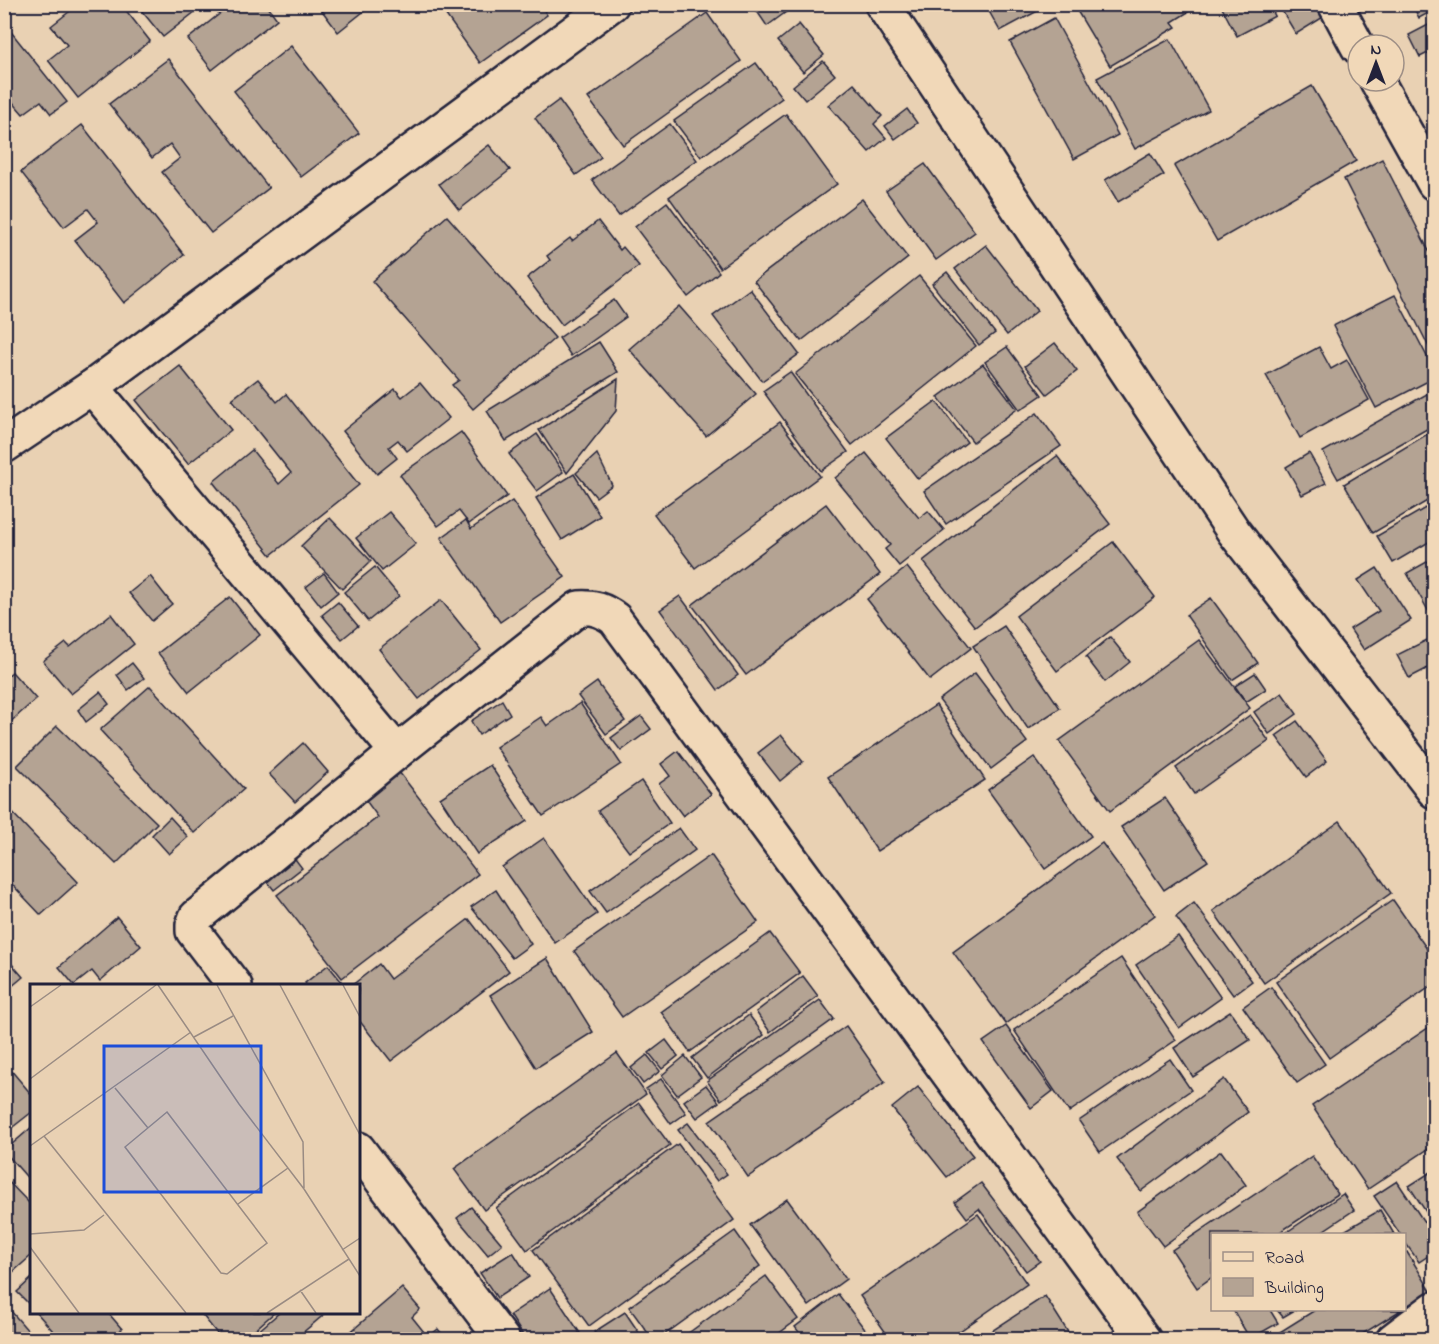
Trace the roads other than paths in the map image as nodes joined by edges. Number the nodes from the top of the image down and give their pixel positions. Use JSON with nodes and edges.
{"nodes":[{"id":1,"x":612,"y":4,"type":"edge"},
{"id":2,"x":882,"y":4,"type":"edge"},
{"id":3,"x":1335,"y":4,"type":"edge"},
{"id":4,"x":1351,"y":33,"type":"edge"},
{"id":5,"x":1384,"y":93,"type":"edge"},
{"id":6,"x":1434,"y":183,"type":"edge"},
{"id":7,"x":92,"y":387,"type":"junction"},
{"id":8,"x":4,"y":446,"type":"edge"},
{"id":9,"x":397,"y":752,"type":"junction"},
{"id":10,"x":1434,"y":791,"type":"edge"},
{"id":11,"x":233,"y":984,"type":"edge"},
{"id":12,"x":360,"y":1152,"type":"edge"},
{"id":13,"x":1434,"y":1309,"type":"edge"},
{"id":14,"x":503,"y":1340,"type":"edge"},
{"id":15,"x":1144,"y":1340,"type":"edge"},
{"id":16,"x":1393,"y":1340,"type":"edge"}],
"edges":[{"from":1,"to":7,"type":"street"},
{"from":2,"to":10,"type":"street"},
{"from":3,"to":4,"type":"street"},
{"from":5,"to":6,"type":"street"},
{"from":7,"to":8,"type":"street"},
{"from":7,"to":9,"type":"street"},
{"from":9,"to":11,"type":"street"},
{"from":9,"to":15,"type":"street"},
{"from":12,"to":14,"type":"street"},
{"from":13,"to":16,"type":"street"}]}
